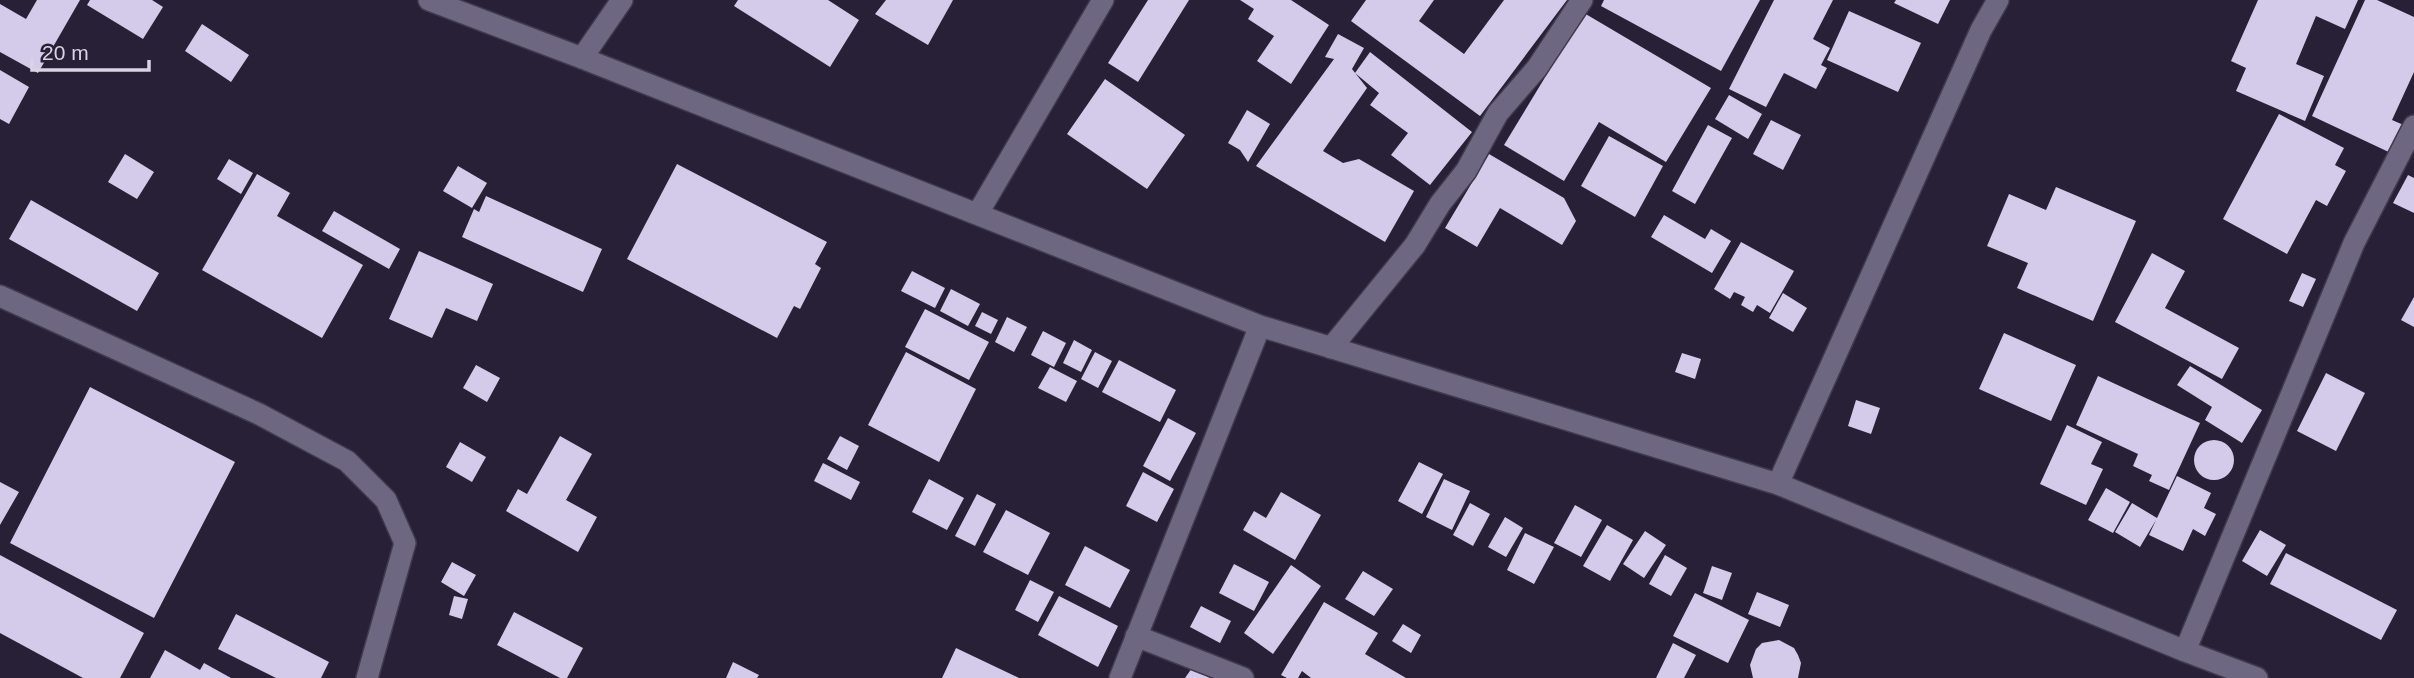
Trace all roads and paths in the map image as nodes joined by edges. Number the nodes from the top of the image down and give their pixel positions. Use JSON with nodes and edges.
{"nodes":[{"id":1,"x":429,"y":0,"type":"edge"},
{"id":2,"x":622,"y":0,"type":"edge"},
{"id":3,"x":1103,"y":0,"type":"edge"},
{"id":4,"x":1582,"y":0,"type":"edge"},
{"id":5,"x":1998,"y":0,"type":"edge"},
{"id":6,"x":582,"y":58,"type":"junction"},
{"id":7,"x":2414,"y":127,"type":"edge"},
{"id":8,"x":978,"y":214,"type":"junction"},
{"id":9,"x":0,"y":296,"type":"edge"},
{"id":10,"x":1260,"y":326,"type":"junction"},
{"id":11,"x":1331,"y":348,"type":"junction"},
{"id":12,"x":1778,"y":484,"type":"junction"},
{"id":13,"x":1136,"y":636,"type":"junction"},
{"id":14,"x":2185,"y":651,"type":"junction"},
{"id":15,"x":367,"y":678,"type":"edge"},
{"id":16,"x":1120,"y":678,"type":"edge"},
{"id":17,"x":1243,"y":678,"type":"edge"},
{"id":18,"x":2258,"y":678,"type":"edge"}],
"edges":[{"from":1,"to":6,"type":"street"},
{"from":2,"to":6,"type":"street"},
{"from":3,"to":8,"type":"street"},
{"from":4,"to":11,"type":"street"},
{"from":5,"to":12,"type":"street"},
{"from":6,"to":8,"type":"street"},
{"from":7,"to":14,"type":"street"},
{"from":8,"to":10,"type":"street"},
{"from":9,"to":15,"type":"street"},
{"from":10,"to":11,"type":"street"},
{"from":10,"to":13,"type":"street"},
{"from":11,"to":12,"type":"street"},
{"from":12,"to":14,"type":"street"},
{"from":13,"to":16,"type":"street"},
{"from":13,"to":17,"type":"street"},
{"from":14,"to":18,"type":"street"}]}
